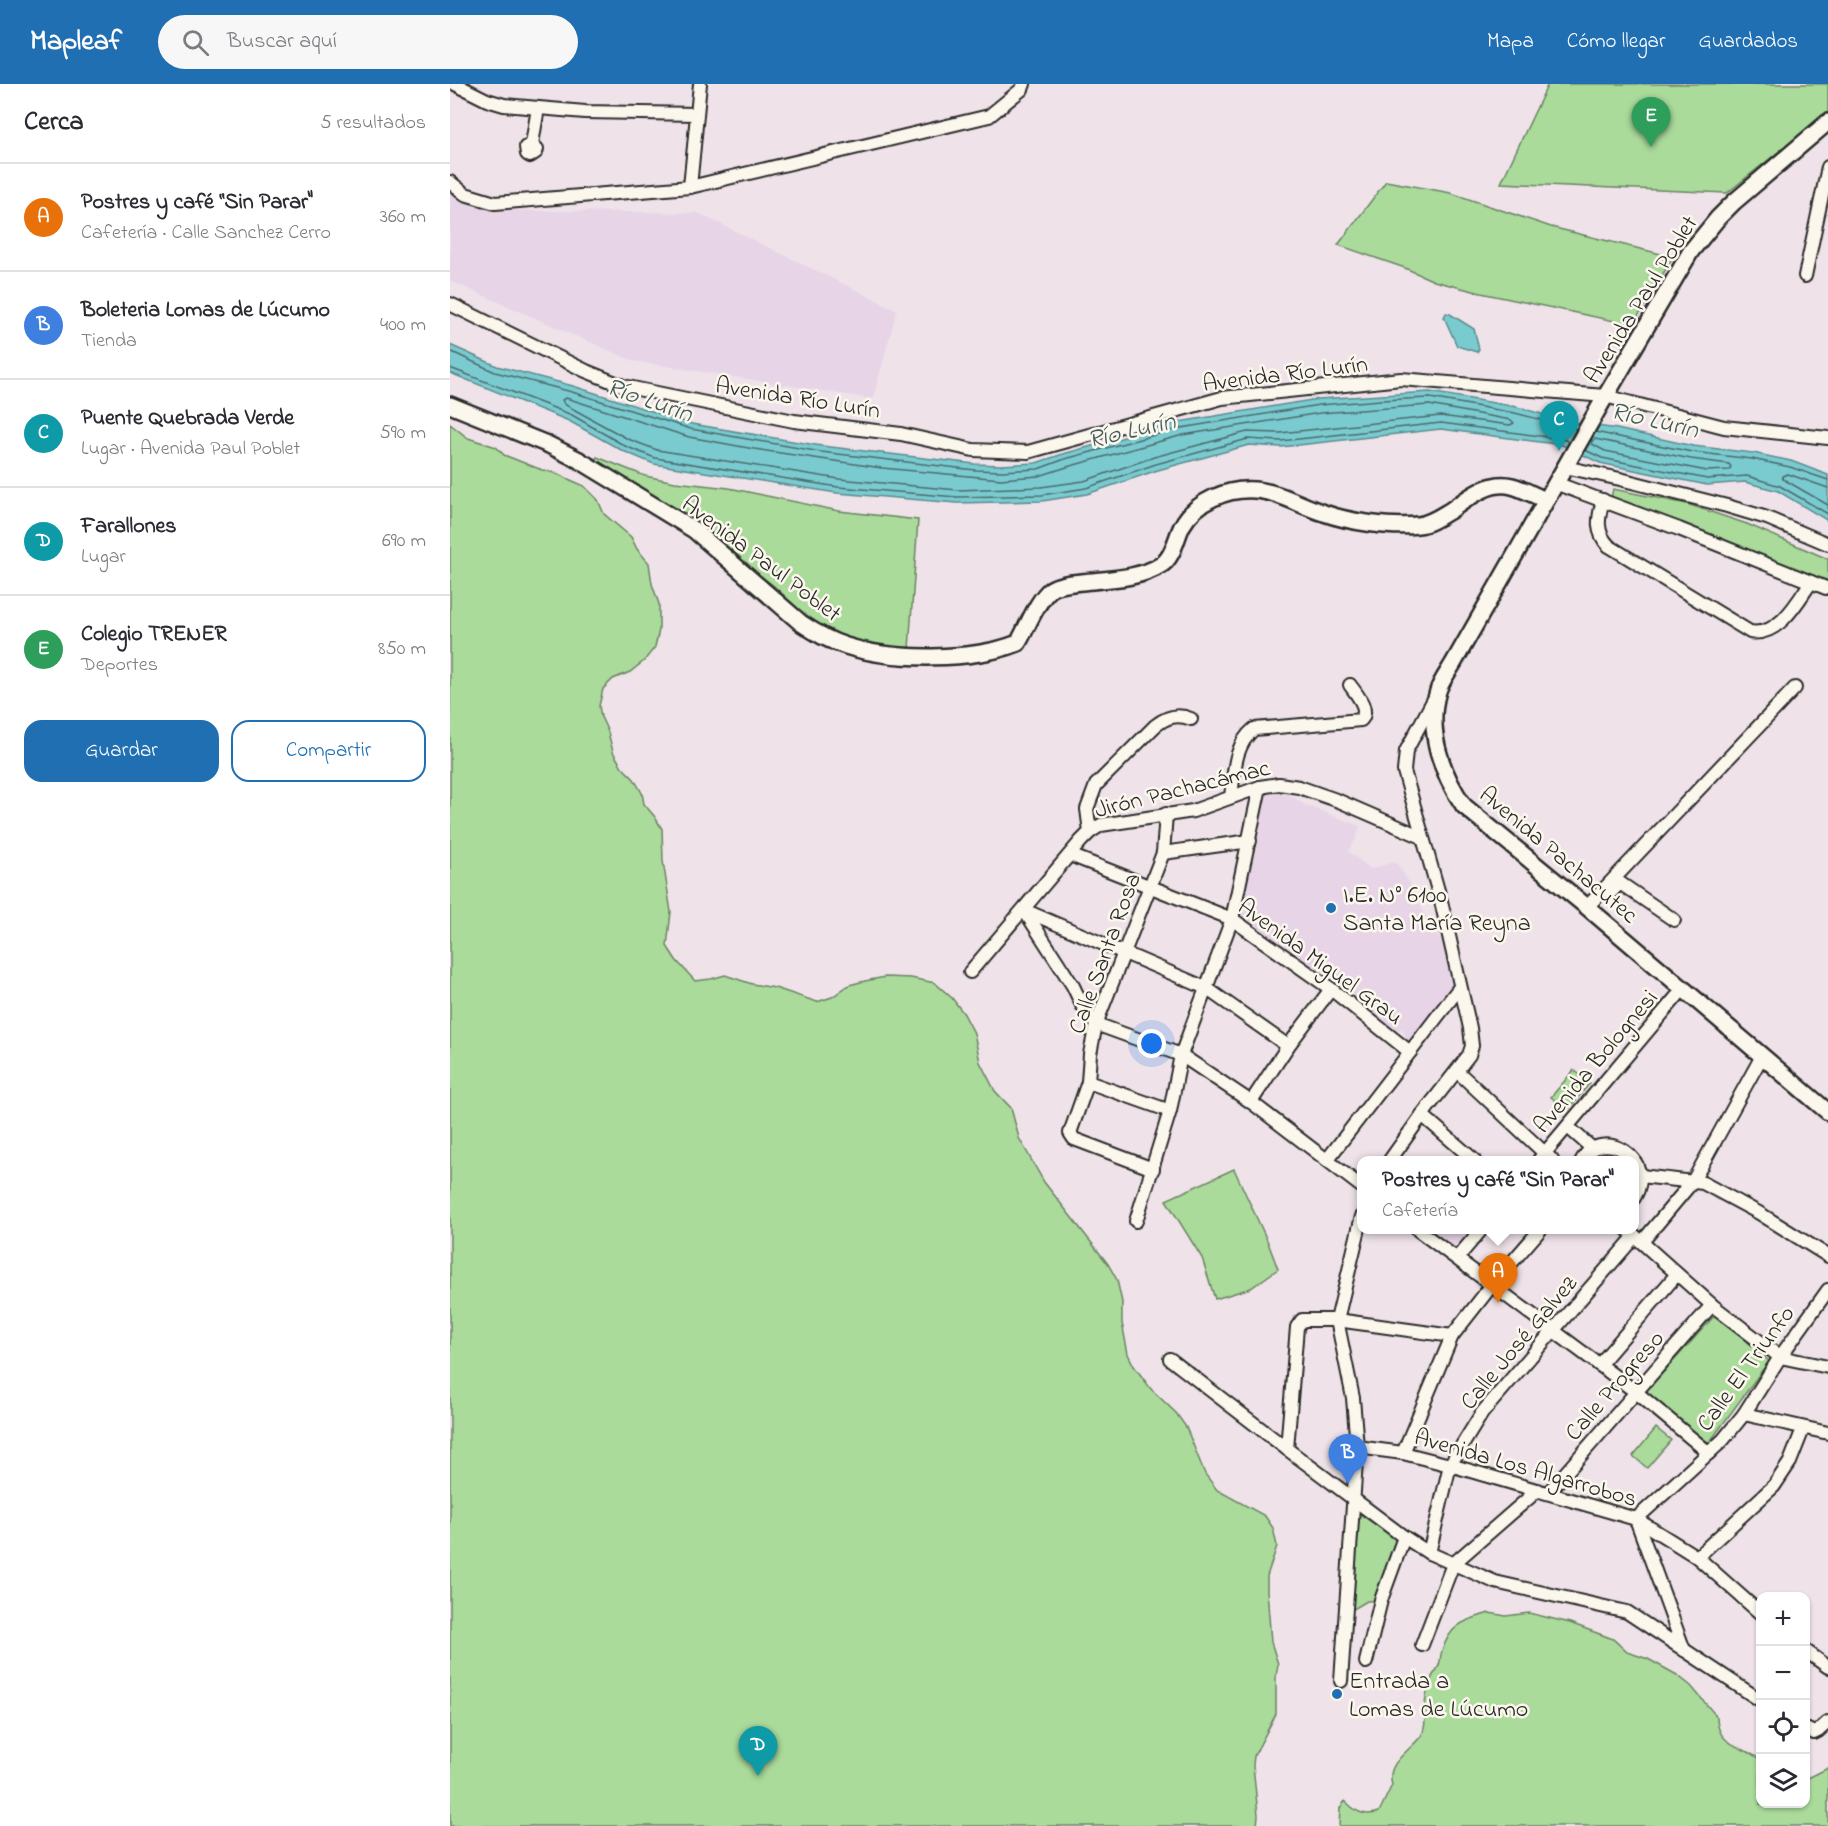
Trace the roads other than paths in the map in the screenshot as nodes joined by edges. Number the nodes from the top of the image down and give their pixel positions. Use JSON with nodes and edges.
{"nodes":[{"id":1,"x":455,"y":84,"type":"edge"},
{"id":2,"x":700,"y":84,"type":"edge"},
{"id":3,"x":1024,"y":84,"type":"edge"},
{"id":4,"x":538,"y":108,"type":"junction"},
{"id":5,"x":697,"y":114,"type":"junction"},
{"id":6,"x":1828,"y":122,"type":"edge"},
{"id":7,"x":532,"y":144,"type":"dead end"},
{"id":8,"x":1828,"y":166,"type":"edge"},
{"id":9,"x":450,"y":182,"type":"edge"},
{"id":10,"x":690,"y":187,"type":"junction"},
{"id":11,"x":1805,"y":276,"type":"dead end"},
{"id":12,"x":450,"y":304,"type":"edge"},
{"id":13,"x":1603,"y":400,"type":"junction"},
{"id":14,"x":450,"y":405,"type":"edge"},
{"id":15,"x":1828,"y":438,"type":"edge"},
{"id":16,"x":1567,"y":464,"type":"junction"},
{"id":17,"x":1556,"y":483,"type":"junction"},
{"id":18,"x":1546,"y":500,"type":"junction"},
{"id":19,"x":1603,"y":500,"type":"junction"},
{"id":20,"x":1828,"y":544,"type":"edge"},
{"id":21,"x":1811,"y":582,"type":"junction"},
{"id":22,"x":1826,"y":588,"type":"dead end"},
{"id":23,"x":1350,"y":685,"type":"dead end"},
{"id":24,"x":1795,"y":688,"type":"dead end"},
{"id":25,"x":1438,"y":691,"type":"junction"},
{"id":26,"x":1191,"y":719,"type":"dead end"},
{"id":27,"x":1260,"y":787,"type":"junction"},
{"id":28,"x":1231,"y":797,"type":"junction"},
{"id":29,"x":1166,"y":814,"type":"junction"},
{"id":30,"x":1090,"y":832,"type":"junction"},
{"id":31,"x":1422,"y":837,"type":"junction"},
{"id":32,"x":1250,"y":841,"type":"junction"},
{"id":33,"x":1164,"y":853,"type":"junction"},
{"id":34,"x":1071,"y":855,"type":"junction"},
{"id":35,"x":1151,"y":887,"type":"junction"},
{"id":36,"x":1590,"y":909,"type":"junction"},
{"id":37,"x":1024,"y":910,"type":"junction"},
{"id":38,"x":1232,"y":919,"type":"junction"},
{"id":39,"x":1674,"y":920,"type":"dead end"},
{"id":40,"x":1125,"y":953,"type":"junction"},
{"id":41,"x":970,"y":972,"type":"dead end"},
{"id":42,"x":1460,"y":987,"type":"junction"},
{"id":43,"x":1206,"y":988,"type":"junction"},
{"id":44,"x":1331,"y":989,"type":"junction"},
{"id":45,"x":1683,"y":989,"type":"junction"},
{"id":46,"x":1096,"y":1024,"type":"junction"},
{"id":47,"x":1288,"y":1046,"type":"junction"},
{"id":48,"x":1410,"y":1052,"type":"junction"},
{"id":49,"x":1181,"y":1055,"type":"junction"},
{"id":50,"x":1762,"y":1056,"type":"junction"},
{"id":51,"x":1457,"y":1071,"type":"junction"},
{"id":52,"x":1088,"y":1082,"type":"junction"},
{"id":53,"x":1251,"y":1102,"type":"junction"},
{"id":54,"x":1170,"y":1111,"type":"junction"},
{"id":55,"x":1828,"y":1112,"type":"edge"},
{"id":56,"x":1422,"y":1115,"type":"junction"},
{"id":57,"x":1569,"y":1128,"type":"junction"},
{"id":58,"x":1593,"y":1149,"type":"junction"},
{"id":59,"x":1393,"y":1156,"type":"edge"},
{"id":60,"x":1468,"y":1156,"type":"edge"},
{"id":61,"x":1543,"y":1156,"type":"edge"},
{"id":62,"x":1547,"y":1156,"type":"edge"},
{"id":63,"x":1584,"y":1156,"type":"edge"},
{"id":64,"x":1632,"y":1156,"type":"edge"},
{"id":65,"x":1327,"y":1160,"type":"junction"},
{"id":66,"x":1153,"y":1169,"type":"junction"},
{"id":67,"x":1639,"y":1169,"type":"edge"},
{"id":68,"x":1641,"y":1176,"type":"junction"},
{"id":69,"x":1693,"y":1181,"type":"junction"},
{"id":70,"x":1357,"y":1183,"type":"edge"},
{"id":71,"x":1639,"y":1188,"type":"edge"},
{"id":72,"x":1136,"y":1221,"type":"dead end"},
{"id":73,"x":1639,"y":1232,"type":"edge"},
{"id":74,"x":1358,"y":1234,"type":"edge"},
{"id":75,"x":1423,"y":1234,"type":"edge"},
{"id":76,"x":1477,"y":1234,"type":"edge"},
{"id":77,"x":1537,"y":1234,"type":"edge"},
{"id":78,"x":1635,"y":1236,"type":"edge"},
{"id":79,"x":1828,"y":1256,"type":"edge"},
{"id":80,"x":1456,"y":1258,"type":"junction"},
{"id":81,"x":1677,"y":1274,"type":"junction"},
{"id":82,"x":1492,"y":1285,"type":"junction"},
{"id":83,"x":1828,"y":1290,"type":"edge"},
{"id":84,"x":1713,"y":1305,"type":"junction"},
{"id":85,"x":1337,"y":1320,"type":"junction"},
{"id":86,"x":1553,"y":1331,"type":"junction"},
{"id":87,"x":1452,"y":1336,"type":"junction"},
{"id":88,"x":1780,"y":1357,"type":"junction"},
{"id":89,"x":1170,"y":1359,"type":"dead end"},
{"id":90,"x":1599,"y":1365,"type":"junction"},
{"id":91,"x":1828,"y":1367,"type":"edge"},
{"id":92,"x":1636,"y":1392,"type":"junction"},
{"id":93,"x":1744,"y":1414,"type":"junction"},
{"id":94,"x":1803,"y":1429,"type":"junction"},
{"id":95,"x":1828,"y":1433,"type":"edge"},
{"id":96,"x":1358,"y":1447,"type":"junction"},
{"id":97,"x":1287,"y":1449,"type":"junction"},
{"id":98,"x":1403,"y":1453,"type":"junction"},
{"id":99,"x":1709,"y":1453,"type":"junction"},
{"id":100,"x":1450,"y":1465,"type":"junction"},
{"id":101,"x":1543,"y":1491,"type":"junction"},
{"id":102,"x":1354,"y":1500,"type":"junction"},
{"id":103,"x":1636,"y":1519,"type":"junction"},
{"id":104,"x":1404,"y":1537,"type":"junction"},
{"id":105,"x":1429,"y":1552,"type":"junction"},
{"id":106,"x":1697,"y":1557,"type":"junction"},
{"id":107,"x":1453,"y":1564,"type":"junction"},
{"id":108,"x":1756,"y":1609,"type":"edge"},
{"id":109,"x":1422,"y":1645,"type":"dead end"},
{"id":110,"x":1684,"y":1650,"type":"junction"},
{"id":111,"x":1810,"y":1654,"type":"edge"},
{"id":112,"x":1365,"y":1662,"type":"dead end"},
{"id":113,"x":1828,"y":1668,"type":"edge"},
{"id":114,"x":1341,"y":1681,"type":"dead end"},
{"id":115,"x":1756,"y":1697,"type":"edge"},
{"id":116,"x":1828,"y":1722,"type":"edge"},
{"id":117,"x":1810,"y":1730,"type":"edge"}],
"edges":[{"from":1,"to":4,"type":"street"},
{"from":2,"to":5,"type":"street"},
{"from":3,"to":10,"type":"street"},
{"from":4,"to":5,"type":"street"},
{"from":4,"to":7,"type":"street"},
{"from":5,"to":10,"type":"street"},
{"from":6,"to":13,"type":"main road","name":"Avenida Paul Poblet"},
{"from":8,"to":11,"type":"street"},
{"from":9,"to":10,"type":"street"},
{"from":12,"to":13,"type":"street","name":"Avenida Río Lurín"},
{"from":13,"to":15,"type":"street","name":"Avenida Río Lurín"},
{"from":13,"to":16,"type":"main road","name":"Avenida Paul Poblet"},
{"from":14,"to":18,"type":"main road","name":"Avenida Paul Poblet"},
{"from":16,"to":17,"type":"main road","name":"Avenida Paul Poblet"},
{"from":16,"to":20,"type":"street"},
{"from":17,"to":18,"type":"main road","name":"Avenida Paul Poblet"},
{"from":17,"to":19,"type":"street"},
{"from":18,"to":25,"type":"main road","name":"Avenida Pachacutec"},
{"from":19,"to":21,"type":"street"},
{"from":19,"to":21,"type":"street"},
{"from":21,"to":22,"type":"street"},
{"from":23,"to":28,"type":"street"},
{"from":24,"to":36,"type":"street"},
{"from":25,"to":31,"type":"street"},
{"from":25,"to":36,"type":"main road","name":"Avenida Pachacutec"},
{"from":26,"to":30,"type":"street"},
{"from":27,"to":28,"type":"street","name":"Jirón Pachacámac"},
{"from":27,"to":31,"type":"street","name":"Jirón Pachacámac"},
{"from":27,"to":32,"type":"street"},
{"from":28,"to":29,"type":"street","name":"Jirón Pachacámac"},
{"from":29,"to":30,"type":"street","name":"Jirón Pachacámac"},
{"from":29,"to":33,"type":"street","name":"Calle Santa Rosa"},
{"from":30,"to":34,"type":"street","name":"Jirón Pachacámac"},
{"from":31,"to":42,"type":"street"},
{"from":32,"to":33,"type":"street"},
{"from":32,"to":38,"type":"street"},
{"from":33,"to":35,"type":"street","name":"Calle Santa Rosa"},
{"from":34,"to":35,"type":"street","name":"Avenida Miguel Grau"},
{"from":34,"to":37,"type":"street","name":"Jirón Pachacámac"},
{"from":35,"to":38,"type":"street","name":"Avenida Miguel Grau"},
{"from":35,"to":40,"type":"street","name":"Calle Santa Rosa"},
{"from":36,"to":39,"type":"street"},
{"from":36,"to":45,"type":"main road","name":"Avenida Pachacutec"},
{"from":37,"to":40,"type":"street"},
{"from":37,"to":41,"type":"street","name":"Jirón Pachacámac"},
{"from":37,"to":46,"type":"street"},
{"from":38,"to":43,"type":"street"},
{"from":38,"to":44,"type":"street","name":"Avenida Miguel Grau"},
{"from":40,"to":43,"type":"street"},
{"from":40,"to":46,"type":"street","name":"Calle Santa Rosa"},
{"from":42,"to":48,"type":"street"},
{"from":42,"to":51,"type":"street"},
{"from":43,"to":47,"type":"street"},
{"from":43,"to":49,"type":"street"},
{"from":44,"to":47,"type":"street"},
{"from":44,"to":48,"type":"street","name":"Avenida Miguel Grau"},
{"from":45,"to":50,"type":"main road","name":"Avenida Pachacutec"},
{"from":45,"to":57,"type":"street","name":"Avenida Bolognesi"},
{"from":46,"to":49,"type":"street"},
{"from":46,"to":52,"type":"street","name":"Calle Santa Rosa"},
{"from":47,"to":53,"type":"street"},
{"from":48,"to":65,"type":"street"},
{"from":49,"to":53,"type":"street"},
{"from":49,"to":54,"type":"street"},
{"from":50,"to":55,"type":"main road","name":"Avenida Pachacutec"},
{"from":50,"to":69,"type":"street","name":"Calle José Galvez"},
{"from":51,"to":56,"type":"street"},
{"from":51,"to":61,"type":"street"},
{"from":52,"to":54,"type":"street"},
{"from":52,"to":66,"type":"street","name":"Calle Santa Rosa"},
{"from":53,"to":65,"type":"street"},
{"from":54,"to":66,"type":"street"},
{"from":56,"to":59,"type":"street"},
{"from":56,"to":60,"type":"street"},
{"from":57,"to":58,"type":"street"},
{"from":57,"to":62,"type":"street","name":"Avenida Bolognesi"},
{"from":58,"to":63,"type":"street"},
{"from":58,"to":64,"type":"street"},
{"from":65,"to":70,"type":"street"},
{"from":66,"to":72,"type":"street"},
{"from":67,"to":68,"type":"street"},
{"from":68,"to":69,"type":"street"},
{"from":68,"to":71,"type":"street"},
{"from":69,"to":73,"type":"street","name":"Calle José Galvez"},
{"from":69,"to":79,"type":"street"},
{"from":74,"to":85,"type":"street"},
{"from":75,"to":80,"type":"street"},
{"from":76,"to":80,"type":"street"},
{"from":77,"to":82,"type":"street"},
{"from":78,"to":81,"type":"street"},
{"from":78,"to":86,"type":"street","name":"Calle José Galvez"},
{"from":80,"to":82,"type":"street"},
{"from":81,"to":84,"type":"street"},
{"from":81,"to":90,"type":"street"},
{"from":82,"to":86,"type":"street"},
{"from":82,"to":87,"type":"street"},
{"from":83,"to":88,"type":"street","name":"Calle El Triunfo"},
{"from":84,"to":88,"type":"street"},
{"from":84,"to":92,"type":"street","name":"Calle Progreso"},
{"from":85,"to":87,"type":"street"},
{"from":85,"to":96,"type":"street"},
{"from":85,"to":97,"type":"street"},
{"from":86,"to":90,"type":"street"},
{"from":86,"to":100,"type":"street","name":"Calle José Galvez"},
{"from":87,"to":98,"type":"street"},
{"from":88,"to":91,"type":"street"},
{"from":88,"to":93,"type":"street","name":"Calle El Triunfo"},
{"from":89,"to":97,"type":"street"},
{"from":90,"to":92,"type":"street"},
{"from":92,"to":99,"type":"street"},
{"from":92,"to":101,"type":"street","name":"Calle Progreso"},
{"from":93,"to":94,"type":"street"},
{"from":93,"to":99,"type":"street","name":"Calle El Triunfo"},
{"from":94,"to":95,"type":"street"},
{"from":94,"to":106,"type":"street"},
{"from":96,"to":98,"type":"street","name":"Avenida Los Algarrobos"},
{"from":96,"to":102,"type":"street"},
{"from":97,"to":102,"type":"street"},
{"from":98,"to":100,"type":"street","name":"Avenida Los Algarrobos"},
{"from":99,"to":103,"type":"street","name":"Calle El Triunfo"},
{"from":100,"to":101,"type":"street","name":"Avenida Los Algarrobos"},
{"from":100,"to":105,"type":"street","name":"Calle José Galvez"},
{"from":101,"to":103,"type":"street","name":"Avenida Los Algarrobos"},
{"from":101,"to":107,"type":"street","name":"Calle Progreso"},
{"from":102,"to":104,"type":"street"},
{"from":102,"to":114,"type":"street"},
{"from":103,"to":106,"type":"street","name":"Avenida Los Algarrobos"},
{"from":103,"to":110,"type":"street"},
{"from":104,"to":105,"type":"street"},
{"from":104,"to":112,"type":"street"},
{"from":105,"to":107,"type":"street"},
{"from":106,"to":108,"type":"street","name":"Avenida Los Algarrobos"},
{"from":107,"to":109,"type":"street","name":"Calle Progreso"},
{"from":107,"to":110,"type":"street"},
{"from":110,"to":115,"type":"street"},
{"from":111,"to":113,"type":"street"},
{"from":116,"to":117,"type":"street"}]}
